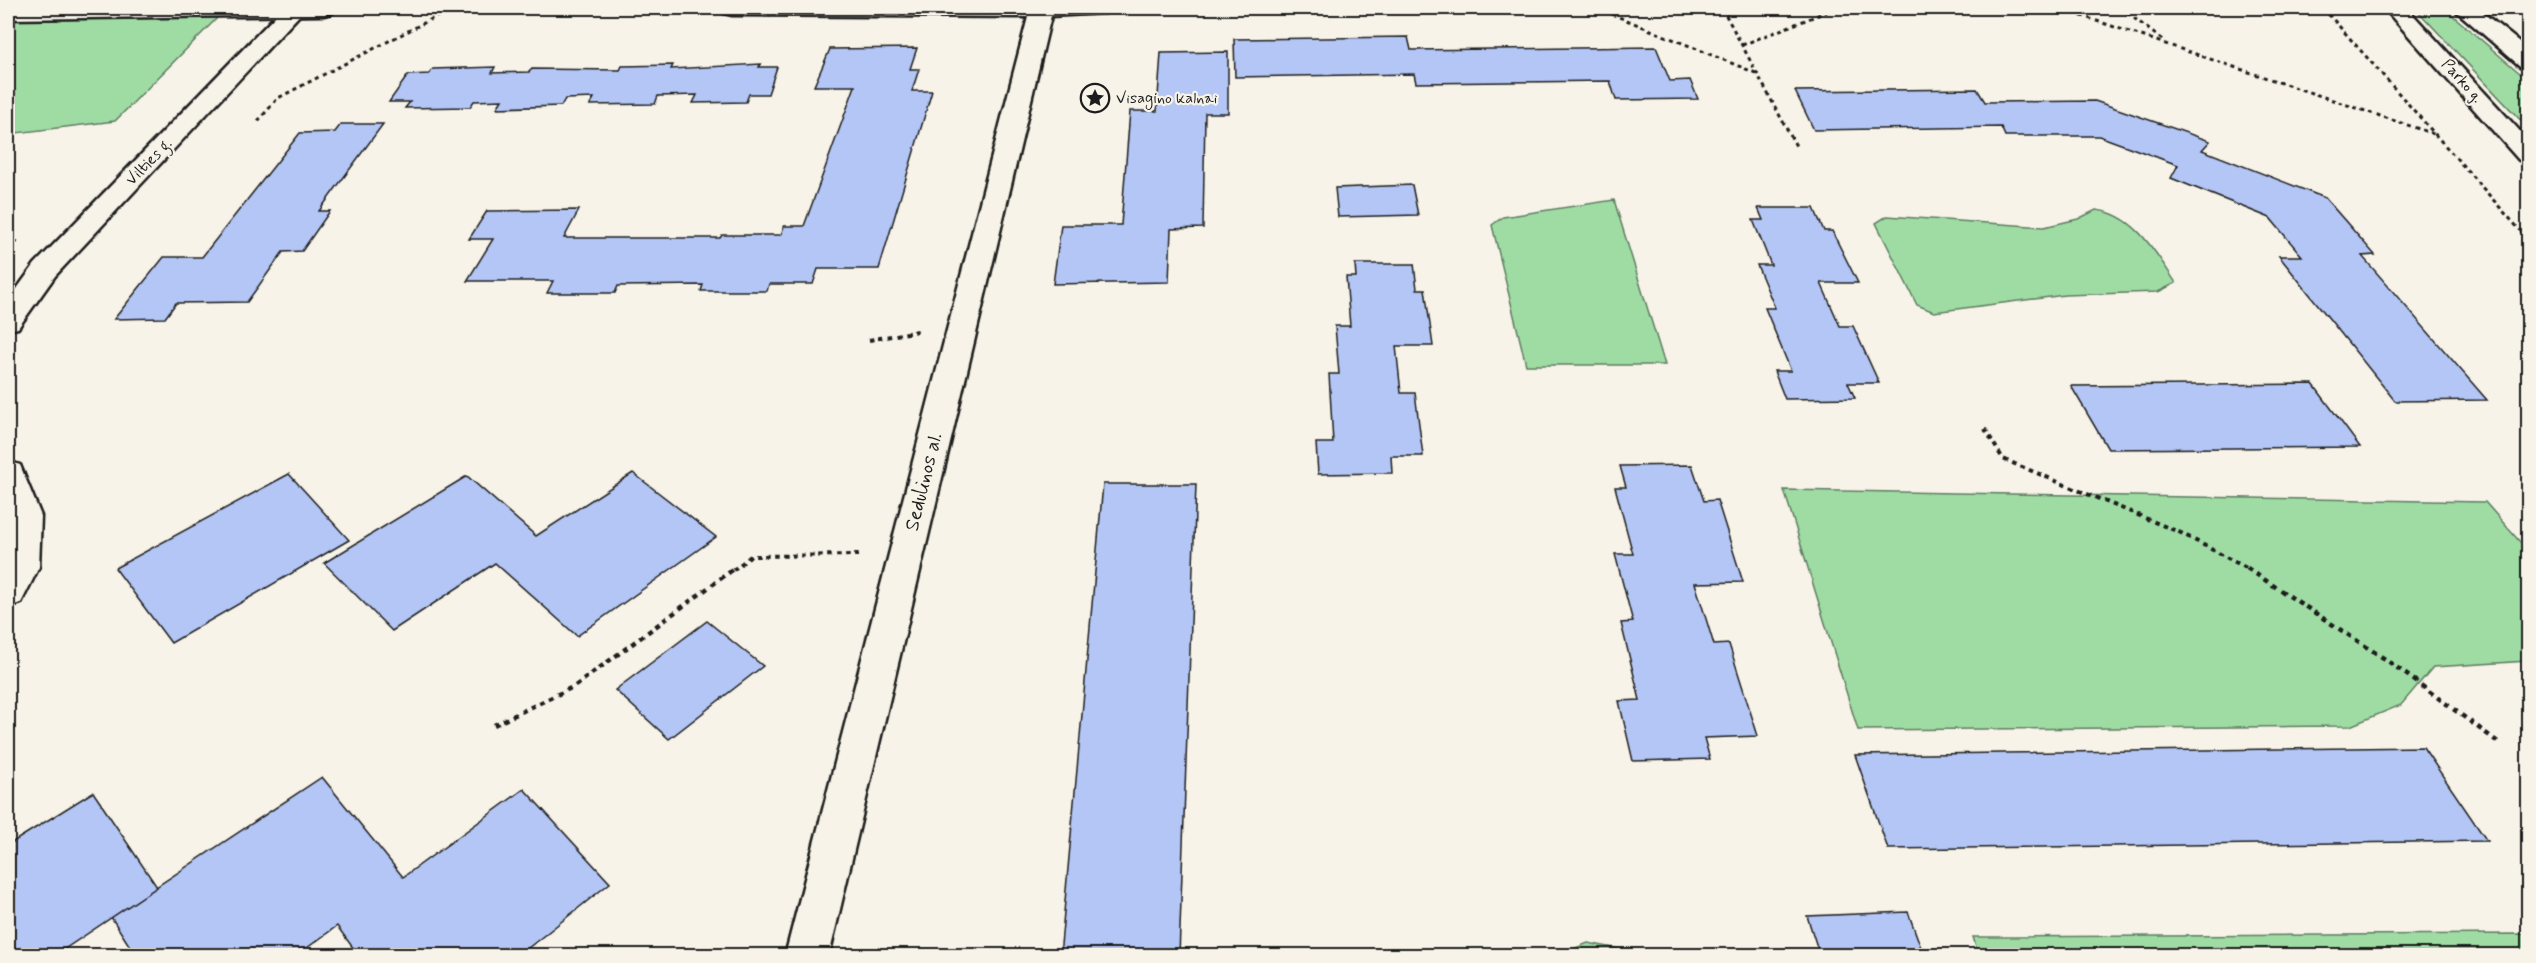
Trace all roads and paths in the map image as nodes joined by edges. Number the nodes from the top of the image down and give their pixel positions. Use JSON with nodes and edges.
{"nodes":[{"id":1,"x":324,"y":8,"type":"edge"},
{"id":2,"x":453,"y":8,"type":"edge"},
{"id":3,"x":732,"y":8,"type":"edge"},
{"id":4,"x":1098,"y":8,"type":"edge"},
{"id":5,"x":1597,"y":8,"type":"edge"},
{"id":6,"x":1722,"y":8,"type":"edge"},
{"id":7,"x":1836,"y":8,"type":"edge"},
{"id":8,"x":2058,"y":8,"type":"edge"},
{"id":9,"x":2121,"y":8,"type":"edge"},
{"id":10,"x":2323,"y":8,"type":"edge"},
{"id":11,"x":2396,"y":8,"type":"edge"},
{"id":12,"x":2464,"y":8,"type":"edge"},
{"id":13,"x":294,"y":9,"type":"edge"},
{"id":14,"x":1041,"y":9,"type":"edge"},
{"id":15,"x":8,"y":12,"type":"edge"},
{"id":16,"x":2168,"y":44,"type":"junction"},
{"id":17,"x":1742,"y":45,"type":"junction"},
{"id":18,"x":2529,"y":61,"type":"edge"},
{"id":19,"x":1758,"y":74,"type":"junction"},
{"id":20,"x":258,"y":121,"type":"dead end"},
{"id":21,"x":2437,"y":135,"type":"junction"},
{"id":22,"x":1797,"y":147,"type":"dead end"},
{"id":23,"x":2529,"y":154,"type":"edge"},
{"id":24,"x":2526,"y":233,"type":"edge"},
{"id":25,"x":2529,"y":239,"type":"edge"},
{"id":26,"x":8,"y":321,"type":"edge"},
{"id":27,"x":1985,"y":429,"type":"dead end"},
{"id":28,"x":8,"y":473,"type":"edge"},
{"id":29,"x":906,"y":554,"type":"junction"},
{"id":30,"x":8,"y":592,"type":"edge"},
{"id":31,"x":494,"y":725,"type":"dead end"},
{"id":32,"x":2498,"y":742,"type":"dead end"},
{"id":33,"x":807,"y":956,"type":"edge"}],
"edges":[{"from":1,"to":13,"type":"street"},
{"from":2,"to":20,"type":"path"},
{"from":3,"to":14,"type":"street"},
{"from":4,"to":14,"type":"street"},
{"from":5,"to":19,"type":"path"},
{"from":6,"to":17,"type":"path"},
{"from":7,"to":17,"type":"path"},
{"from":8,"to":16,"type":"path"},
{"from":9,"to":16,"type":"path"},
{"from":10,"to":21,"type":"path"},
{"from":11,"to":23,"type":"street","name":"Parko g."},
{"from":12,"to":18,"type":"street"},
{"from":13,"to":15,"type":"street"},
{"from":13,"to":26,"type":"street","name":"Vilties g."},
{"from":14,"to":29,"type":"street","name":"Sedulinos al."},
{"from":16,"to":21,"type":"path"},
{"from":17,"to":19,"type":"path"},
{"from":19,"to":22,"type":"path"},
{"from":21,"to":24,"type":"path"},
{"from":24,"to":25,"type":"path"},
{"from":27,"to":32,"type":"path"},
{"from":28,"to":30,"type":"street"},
{"from":29,"to":31,"type":"path"},
{"from":29,"to":33,"type":"street","name":"Sedulinos al."}]}
